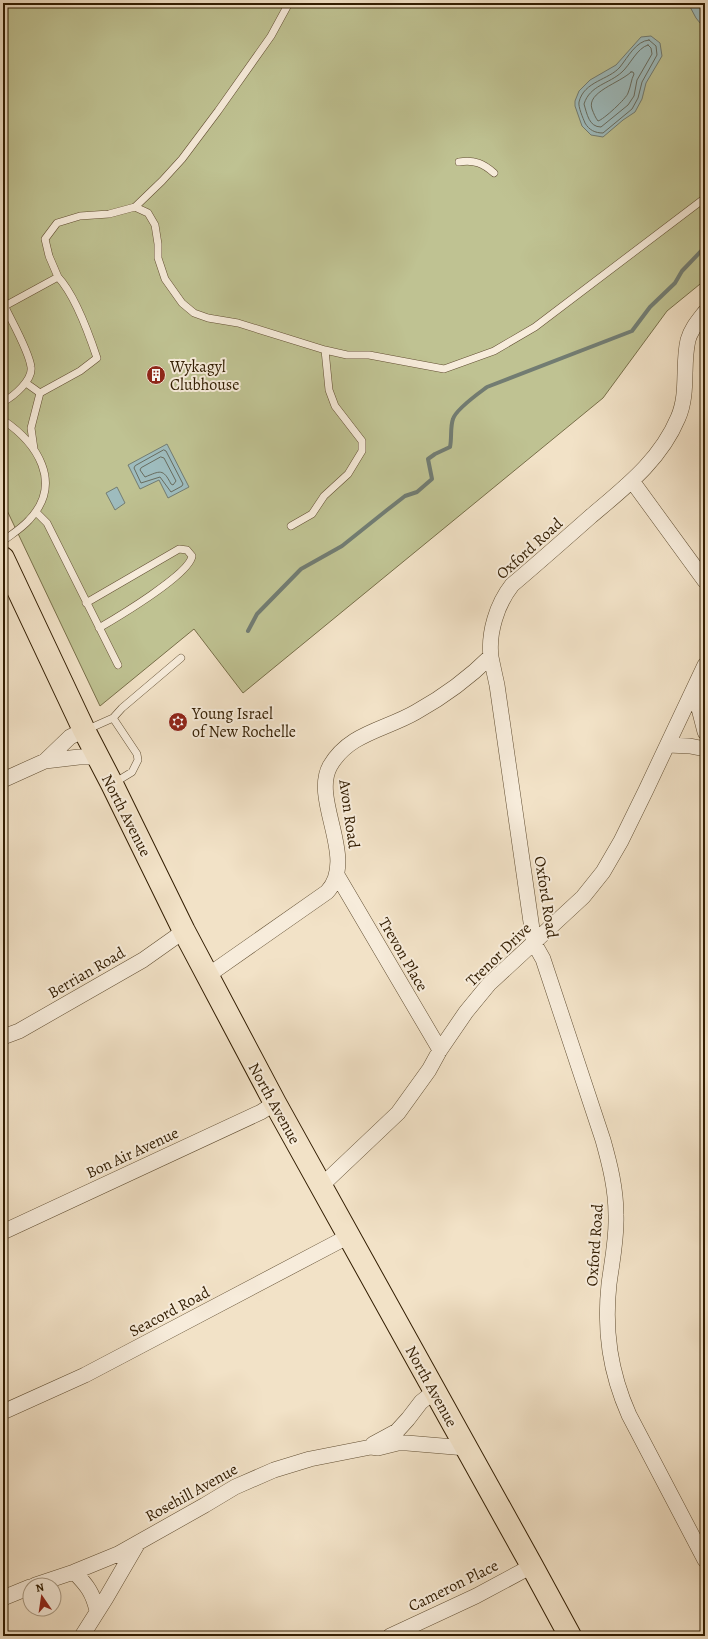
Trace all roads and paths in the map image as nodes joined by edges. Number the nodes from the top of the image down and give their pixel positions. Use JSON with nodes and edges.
{"nodes":[{"id":1,"x":289,"y":3,"type":"edge"},
{"id":2,"x":460,"y":162,"type":"dead end"},
{"id":3,"x":494,"y":173,"type":"dead end"},
{"id":4,"x":705,"y":198,"type":"edge"},
{"id":5,"x":135,"y":207,"type":"junction"},
{"id":6,"x":58,"y":277,"type":"junction"},
{"id":7,"x":4,"y":307,"type":"edge"},
{"id":8,"x":705,"y":312,"type":"edge"},
{"id":9,"x":325,"y":350,"type":"junction"},
{"id":10,"x":26,"y":383,"type":"junction"},
{"id":11,"x":40,"y":393,"type":"junction"},
{"id":12,"x":3,"y":402,"type":"edge"},
{"id":13,"x":3,"y":420,"type":"edge"},
{"id":14,"x":34,"y":449,"type":"junction"},
{"id":15,"x":632,"y":481,"type":"junction"},
{"id":16,"x":36,"y":512,"type":"junction"},
{"id":17,"x":291,"y":526,"type":"dead end"},
{"id":18,"x":3,"y":541,"type":"edge"},
{"id":19,"x":3,"y":558,"type":"edge"},
{"id":20,"x":705,"y":581,"type":"edge"},
{"id":21,"x":86,"y":603,"type":"junction"},
{"id":22,"x":99,"y":628,"type":"junction"},
{"id":23,"x":491,"y":656,"type":"junction"},
{"id":24,"x":181,"y":658,"type":"dead end"},
{"id":25,"x":118,"y":665,"type":"dead end"},
{"id":26,"x":705,"y":665,"type":"edge"},
{"id":27,"x":694,"y":689,"type":"junction"},
{"id":28,"x":113,"y":718,"type":"junction"},
{"id":29,"x":84,"y":730,"type":"junction"},
{"id":30,"x":705,"y":732,"type":"edge"},
{"id":31,"x":668,"y":745,"type":"junction"},
{"id":32,"x":705,"y":749,"type":"edge"},
{"id":33,"x":98,"y":757,"type":"junction"},
{"id":34,"x":45,"y":761,"type":"junction"},
{"id":35,"x":3,"y":780,"type":"edge"},
{"id":36,"x":112,"y":784,"type":"junction"},
{"id":37,"x":337,"y":875,"type":"junction"},
{"id":38,"x":184,"y":931,"type":"junction"},
{"id":39,"x":534,"y":943,"type":"junction"},
{"id":40,"x":207,"y":976,"type":"junction"},
{"id":41,"x":3,"y":1037,"type":"edge"},
{"id":42,"x":440,"y":1050,"type":"junction"},
{"id":43,"x":275,"y":1104,"type":"junction"},
{"id":44,"x":321,"y":1186,"type":"junction"},
{"id":45,"x":3,"y":1232,"type":"edge"},
{"id":46,"x":349,"y":1236,"type":"junction"},
{"id":47,"x":435,"y":1391,"type":"junction"},
{"id":48,"x":3,"y":1412,"type":"edge"},
{"id":49,"x":371,"y":1447,"type":"junction"},
{"id":50,"x":466,"y":1448,"type":"junction"},
{"id":51,"x":138,"y":1542,"type":"junction"},
{"id":52,"x":705,"y":1560,"type":"edge"},
{"id":53,"x":532,"y":1566,"type":"junction"},
{"id":54,"x":74,"y":1572,"type":"junction"},
{"id":55,"x":59,"y":1577,"type":"edge"},
{"id":56,"x":22,"y":1590,"type":"edge"},
{"id":57,"x":3,"y":1598,"type":"edge"},
{"id":58,"x":97,"y":1611,"type":"junction"},
{"id":59,"x":82,"y":1636,"type":"edge"},
{"id":60,"x":390,"y":1636,"type":"edge"},
{"id":61,"x":570,"y":1636,"type":"edge"}],
"edges":[{"from":1,"to":5,"type":"lane"},
{"from":2,"to":3,"type":"lane"},
{"from":4,"to":9,"type":"lane"},
{"from":5,"to":6,"type":"lane"},
{"from":5,"to":9,"type":"lane"},
{"from":6,"to":7,"type":"lane"},
{"from":6,"to":11,"type":"lane"},
{"from":7,"to":10,"type":"lane"},
{"from":8,"to":15,"type":"street","name":"Oxford Road"},
{"from":9,"to":17,"type":"lane"},
{"from":10,"to":11,"type":"lane"},
{"from":10,"to":12,"type":"lane"},
{"from":11,"to":14,"type":"lane"},
{"from":13,"to":14,"type":"lane"},
{"from":14,"to":16,"type":"lane"},
{"from":15,"to":20,"type":"street"},
{"from":15,"to":23,"type":"street","name":"Oxford Road"},
{"from":16,"to":18,"type":"lane"},
{"from":16,"to":21,"type":"lane"},
{"from":19,"to":29,"type":"main road","name":"North Avenue"},
{"from":21,"to":22,"type":"lane"},
{"from":21,"to":22,"type":"lane"},
{"from":22,"to":25,"type":"lane"},
{"from":23,"to":37,"type":"street","name":"Avon Road"},
{"from":23,"to":39,"type":"street","name":"Oxford Road"},
{"from":24,"to":28,"type":"lane"},
{"from":26,"to":27,"type":"street","name":"Trenor Drive"},
{"from":27,"to":30,"type":"street"},
{"from":27,"to":31,"type":"street","name":"Trenor Drive"},
{"from":28,"to":29,"type":"lane"},
{"from":28,"to":36,"type":"lane"},
{"from":29,"to":33,"type":"main road","name":"North Avenue"},
{"from":29,"to":34,"type":"street"},
{"from":31,"to":32,"type":"street"},
{"from":31,"to":39,"type":"street","name":"Trenor Drive"},
{"from":33,"to":34,"type":"street"},
{"from":33,"to":36,"type":"main road","name":"North Avenue"},
{"from":34,"to":35,"type":"street"},
{"from":36,"to":38,"type":"main road","name":"North Avenue"},
{"from":37,"to":40,"type":"street"},
{"from":37,"to":42,"type":"street","name":"Trevon Place"},
{"from":38,"to":40,"type":"main road","name":"North Avenue"},
{"from":38,"to":41,"type":"street","name":"Berrian Road"},
{"from":39,"to":42,"type":"street","name":"Trenor Drive"},
{"from":39,"to":52,"type":"street","name":"Oxford Road"},
{"from":40,"to":43,"type":"main road","name":"North Avenue"},
{"from":42,"to":44,"type":"street","name":"Trenor Drive"},
{"from":43,"to":44,"type":"main road","name":"North Avenue"},
{"from":43,"to":45,"type":"street","name":"Bon Air Avenue"},
{"from":44,"to":46,"type":"main road","name":"North Avenue"},
{"from":46,"to":47,"type":"main road","name":"North Avenue"},
{"from":46,"to":48,"type":"street","name":"Seacord Road"},
{"from":47,"to":49,"type":"street","name":"Rosehill Avenue"},
{"from":47,"to":50,"type":"main road","name":"North Avenue"},
{"from":49,"to":50,"type":"street","name":"Rosehill Avenue"},
{"from":49,"to":51,"type":"street","name":"Rosehill Avenue"},
{"from":50,"to":53,"type":"main road","name":"North Avenue"},
{"from":51,"to":54,"type":"street","name":"Rosehill Avenue"},
{"from":51,"to":58,"type":"street"},
{"from":53,"to":60,"type":"street","name":"Cameron Place"},
{"from":53,"to":61,"type":"main road","name":"North Avenue"},
{"from":54,"to":55,"type":"street","name":"Rosehill Avenue"},
{"from":54,"to":58,"type":"street"},
{"from":56,"to":57,"type":"street"},
{"from":58,"to":59,"type":"street"}]}
